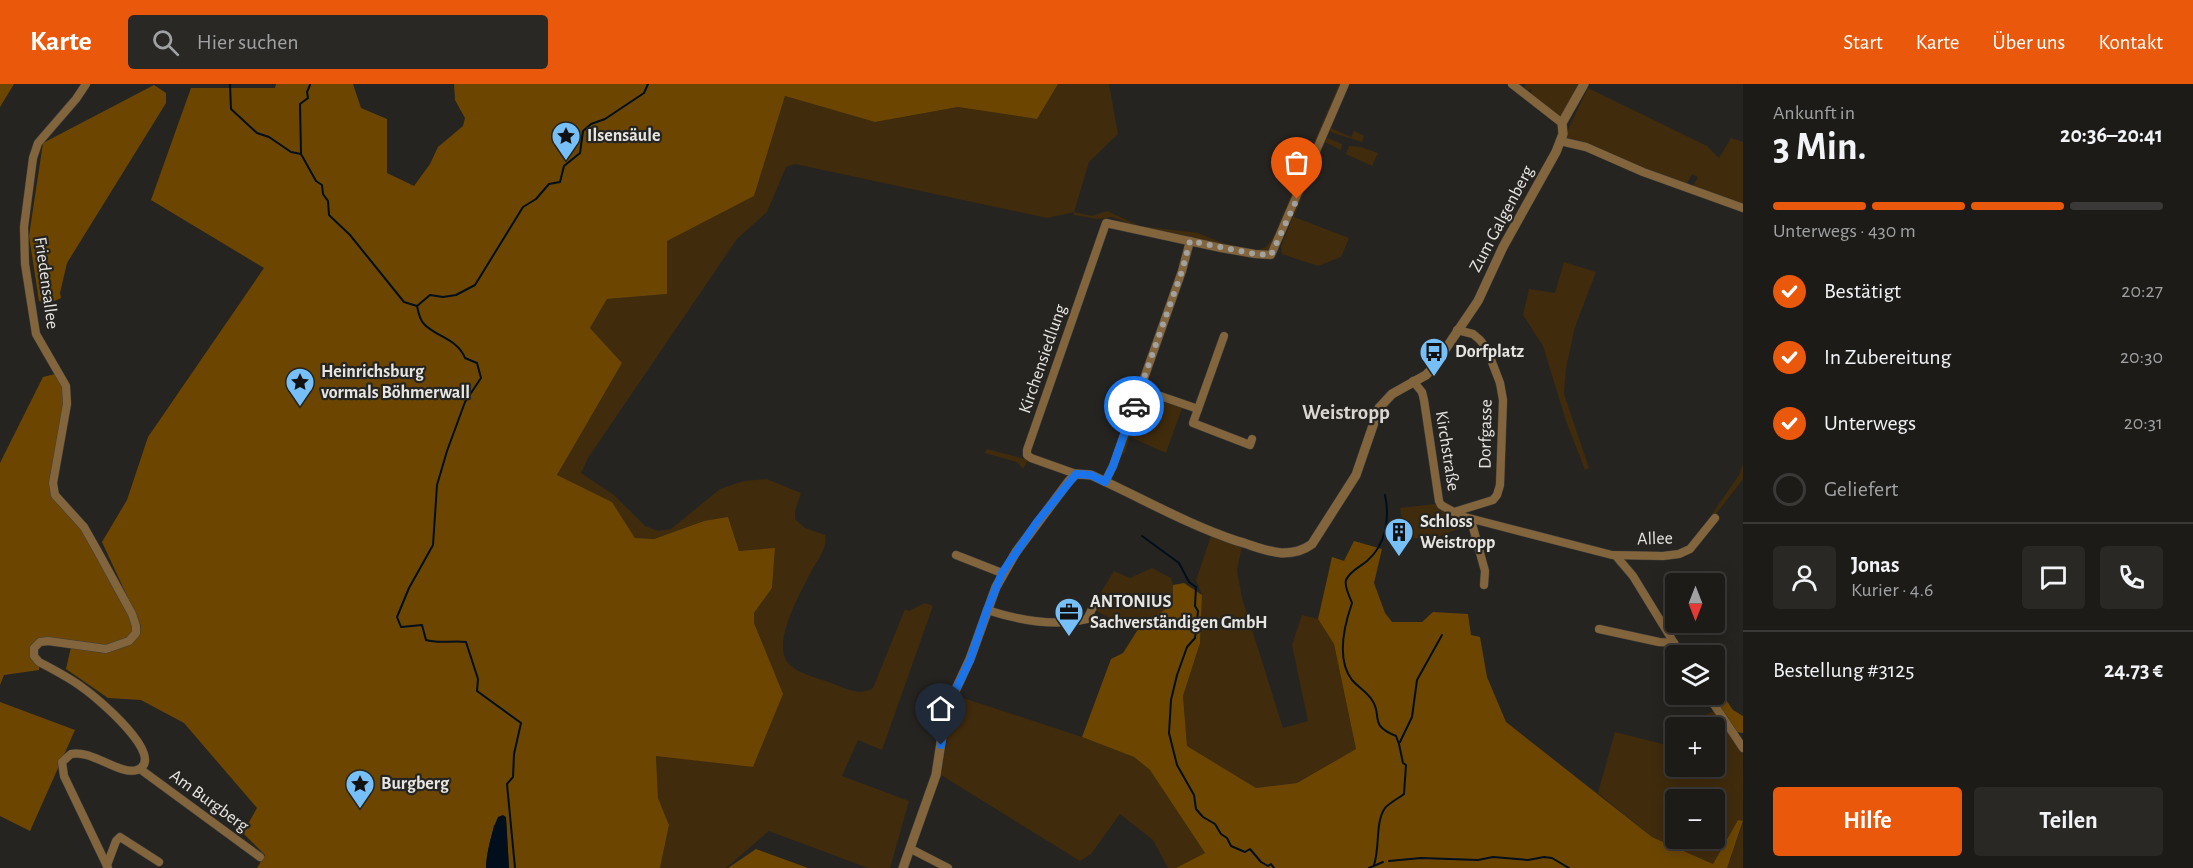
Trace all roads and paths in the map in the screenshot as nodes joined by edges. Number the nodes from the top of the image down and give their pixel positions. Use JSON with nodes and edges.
{"nodes":[{"id":1,"x":86,"y":84,"type":"edge"},
{"id":2,"x":1345,"y":84,"type":"edge"},
{"id":3,"x":1512,"y":84,"type":"edge"},
{"id":4,"x":1584,"y":84,"type":"edge"},
{"id":5,"x":1562,"y":123,"type":"junction"},
{"id":6,"x":1560,"y":141,"type":"junction"},
{"id":7,"x":1743,"y":208,"type":"edge"},
{"id":8,"x":1190,"y":241,"type":"junction"},
{"id":9,"x":1466,"y":318,"type":"junction"},
{"id":10,"x":1457,"y":330,"type":"junction"},
{"id":11,"x":1473,"y":334,"type":"junction"},
{"id":12,"x":1224,"y":336,"type":"dead end"},
{"id":13,"x":1413,"y":381,"type":"junction"},
{"id":14,"x":1140,"y":389,"type":"junction"},
{"id":15,"x":1198,"y":409,"type":"junction"},
{"id":16,"x":1252,"y":439,"type":"dead end"},
{"id":17,"x":1076,"y":474,"type":"junction"},
{"id":18,"x":1105,"y":482,"type":"junction"},
{"id":19,"x":1454,"y":512,"type":"junction"},
{"id":20,"x":1715,"y":518,"type":"dead end"},
{"id":21,"x":1471,"y":520,"type":"junction"},
{"id":22,"x":956,"y":555,"type":"dead end"},
{"id":23,"x":1616,"y":556,"type":"junction"},
{"id":24,"x":1002,"y":573,"type":"junction"},
{"id":25,"x":1484,"y":585,"type":"dead end"},
{"id":26,"x":1093,"y":608,"type":"dead end"},
{"id":27,"x":987,"y":610,"type":"junction"},
{"id":28,"x":1599,"y":629,"type":"dead end"},
{"id":29,"x":1674,"y":643,"type":"joint"},
{"id":30,"x":1714,"y":705,"type":"edge"},
{"id":31,"x":1743,"y":748,"type":"edge"},
{"id":32,"x":140,"y":769,"type":"junction"},
{"id":33,"x":911,"y":849,"type":"junction"},
{"id":34,"x":260,"y":857,"type":"dead end"},
{"id":35,"x":159,"y":862,"type":"dead end"},
{"id":36,"x":108,"y":867,"type":"edge"},
{"id":37,"x":903,"y":868,"type":"edge"},
{"id":38,"x":948,"y":868,"type":"edge"}],
"edges":[{"from":1,"to":32,"type":"street","name":"Friedensallee"},
{"from":2,"to":8,"type":"street"},
{"from":3,"to":5,"type":"street"},
{"from":4,"to":5,"type":"street","name":"Zum Galgenberg"},
{"from":5,"to":6,"type":"street","name":"Zum Galgenberg"},
{"from":6,"to":7,"type":"street"},
{"from":6,"to":9,"type":"street","name":"Zum Galgenberg"},
{"from":8,"to":14,"type":"street"},
{"from":8,"to":17,"type":"street","name":"Kirchensiedlung"},
{"from":9,"to":10,"type":"street","name":"Zum Galgenberg"},
{"from":9,"to":11,"type":"street","name":"Dorfgasse"},
{"from":10,"to":11,"type":"street"},
{"from":10,"to":13,"type":"street","name":"Zum Galgenberg"},
{"from":11,"to":19,"type":"street","name":"Dorfgasse"},
{"from":12,"to":15,"type":"street"},
{"from":13,"to":18,"type":"street"},
{"from":13,"to":19,"type":"street","name":"Kirchstraße"},
{"from":14,"to":15,"type":"street"},
{"from":14,"to":18,"type":"street"},
{"from":15,"to":16,"type":"street"},
{"from":17,"to":18,"type":"street"},
{"from":17,"to":24,"type":"street"},
{"from":19,"to":21,"type":"street","name":"Kirchstraße"},
{"from":20,"to":23,"type":"street","name":"Allee"},
{"from":21,"to":23,"type":"street","name":"Kirchstraße"},
{"from":21,"to":25,"type":"street"},
{"from":22,"to":24,"type":"street"},
{"from":23,"to":29,"type":"street"},
{"from":24,"to":27,"type":"street"},
{"from":26,"to":27,"type":"street"},
{"from":27,"to":33,"type":"street"},
{"from":28,"to":29,"type":"street"},
{"from":30,"to":31,"type":"street"},
{"from":32,"to":34,"type":"street","name":"Am Burgberg"},
{"from":32,"to":36,"type":"street"},
{"from":33,"to":37,"type":"street"},
{"from":33,"to":38,"type":"street"},
{"from":35,"to":36,"type":"street"}]}
